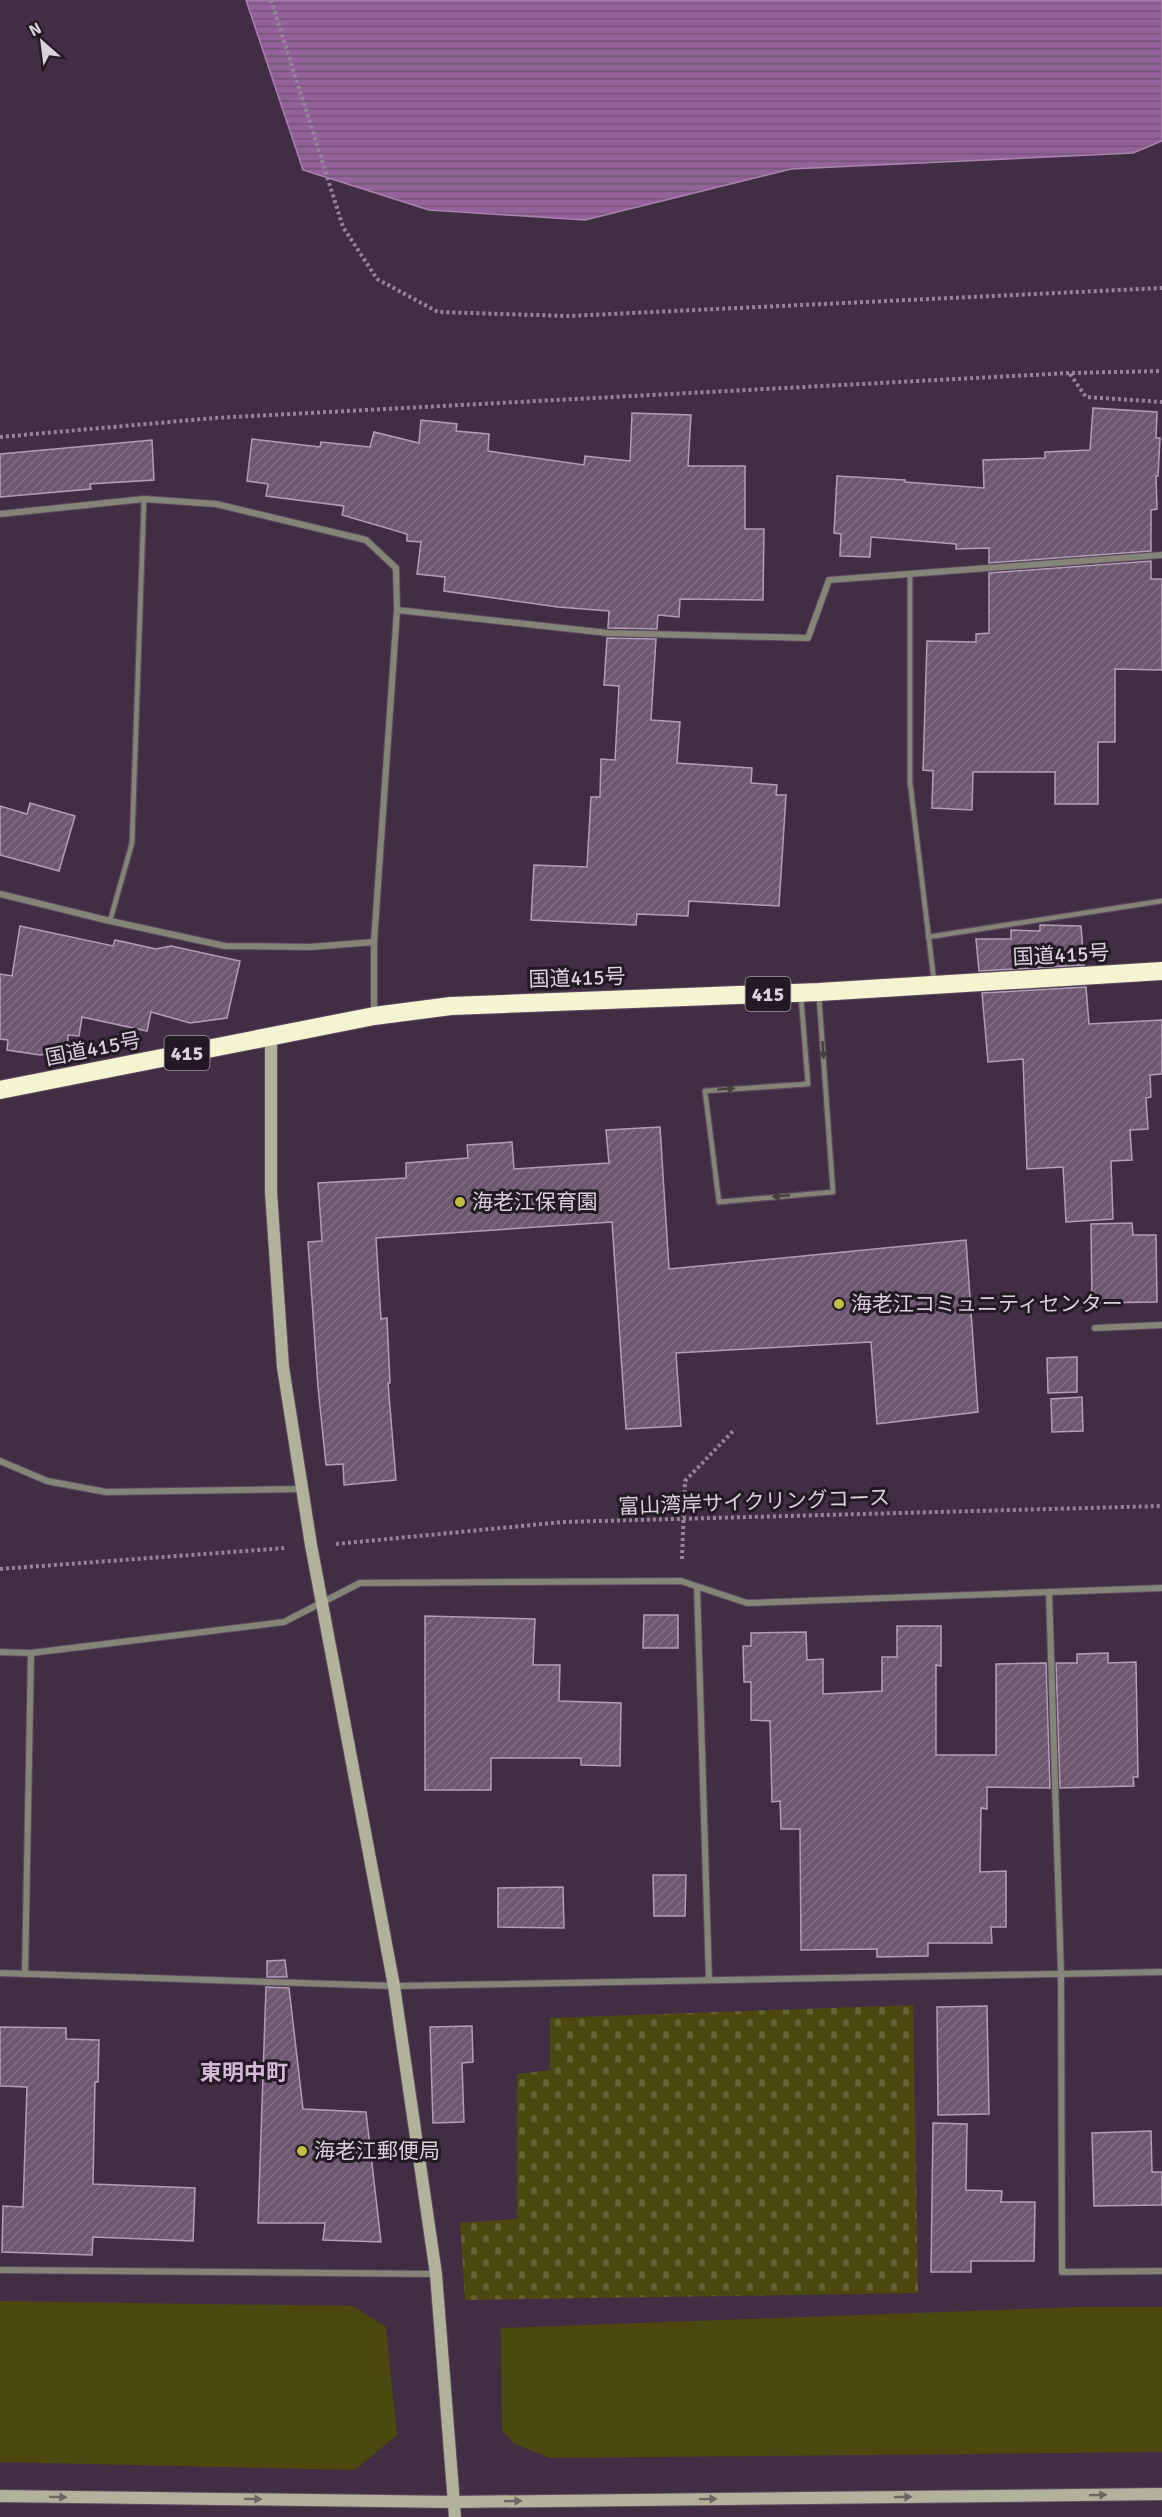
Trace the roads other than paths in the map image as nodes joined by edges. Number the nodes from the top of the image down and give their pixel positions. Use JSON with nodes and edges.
{"nodes":[{"id":1,"x":144,"y":499,"type":"junction"},
{"id":2,"x":0,"y":514,"type":"edge"},
{"id":3,"x":1162,"y":555,"type":"edge"},
{"id":4,"x":910,"y":574,"type":"junction"},
{"id":5,"x":397,"y":610,"type":"junction"},
{"id":6,"x":0,"y":894,"type":"edge"},
{"id":7,"x":1162,"y":901,"type":"edge"},
{"id":8,"x":110,"y":921,"type":"junction"},
{"id":9,"x":928,"y":937,"type":"junction"},
{"id":10,"x":374,"y":942,"type":"junction"},
{"id":11,"x":1162,"y":971,"type":"edge"},
{"id":12,"x":934,"y":985,"type":"junction"},
{"id":13,"x":810,"y":992,"type":"junction"},
{"id":14,"x":374,"y":1016,"type":"junction"},
{"id":15,"x":272,"y":1036,"type":"junction"},
{"id":16,"x":0,"y":1090,"type":"edge"},
{"id":17,"x":1162,"y":1325,"type":"edge"},
{"id":18,"x":1095,"y":1328,"type":"dead end"},
{"id":19,"x":0,"y":1461,"type":"edge"},
{"id":20,"x":302,"y":1489,"type":"junction"},
{"id":21,"x":697,"y":1587,"type":"junction"},
{"id":22,"x":1162,"y":1588,"type":"edge"},
{"id":23,"x":1049,"y":1592,"type":"junction"},
{"id":24,"x":322,"y":1601,"type":"junction"},
{"id":25,"x":0,"y":1652,"type":"edge"},
{"id":26,"x":31,"y":1653,"type":"junction"},
{"id":27,"x":1162,"y":1972,"type":"edge"},
{"id":28,"x":0,"y":1973,"type":"edge"},
{"id":29,"x":25,"y":1974,"type":"junction"},
{"id":30,"x":1061,"y":1974,"type":"junction"},
{"id":31,"x":709,"y":1980,"type":"junction"},
{"id":32,"x":394,"y":1986,"type":"junction"},
{"id":33,"x":0,"y":2270,"type":"edge"},
{"id":34,"x":1162,"y":2271,"type":"edge"},
{"id":35,"x":436,"y":2274,"type":"junction"},
{"id":36,"x":1162,"y":2494,"type":"edge"},
{"id":37,"x":0,"y":2496,"type":"edge"},
{"id":38,"x":454,"y":2502,"type":"junction"},
{"id":39,"x":455,"y":2517,"type":"edge"}],
"edges":[{"from":1,"to":2,"type":"street"},
{"from":1,"to":5,"type":"street"},
{"from":1,"to":8,"type":"lane"},
{"from":3,"to":4,"type":"street"},
{"from":4,"to":5,"type":"street"},
{"from":4,"to":9,"type":"lane"},
{"from":5,"to":10,"type":"street"},
{"from":6,"to":8,"type":"street"},
{"from":7,"to":9,"type":"lane"},
{"from":8,"to":10,"type":"street"},
{"from":9,"to":12,"type":"lane"},
{"from":10,"to":14,"type":"street"},
{"from":11,"to":12,"type":"highway","name":"国道415号","number":"415"},
{"from":12,"to":13,"type":"highway","name":"国道415号","number":"415"},
{"from":13,"to":13,"type":"lane","one_way":true},
{"from":13,"to":14,"type":"highway","name":"国道415号","number":"415"},
{"from":14,"to":15,"type":"highway","name":"国道415号","number":"415"},
{"from":15,"to":16,"type":"highway","name":"国道415号","number":"415"},
{"from":15,"to":20,"type":"street"},
{"from":17,"to":18,"type":"street"},
{"from":19,"to":20,"type":"street"},
{"from":20,"to":24,"type":"street"},
{"from":21,"to":23,"type":"street"},
{"from":21,"to":24,"type":"street"},
{"from":21,"to":31,"type":"street"},
{"from":22,"to":23,"type":"street"},
{"from":23,"to":30,"type":"street"},
{"from":24,"to":26,"type":"street"},
{"from":24,"to":32,"type":"street"},
{"from":25,"to":26,"type":"street"},
{"from":26,"to":29,"type":"street"},
{"from":27,"to":30,"type":"street"},
{"from":28,"to":29,"type":"street"},
{"from":29,"to":32,"type":"street"},
{"from":30,"to":31,"type":"street"},
{"from":30,"to":34,"type":"street"},
{"from":31,"to":32,"type":"street"},
{"from":32,"to":35,"type":"street"},
{"from":33,"to":35,"type":"street"},
{"from":35,"to":38,"type":"street"},
{"from":38,"to":36,"type":"street","one_way":true},
{"from":37,"to":38,"type":"street","one_way":true},
{"from":38,"to":39,"type":"street"}]}
